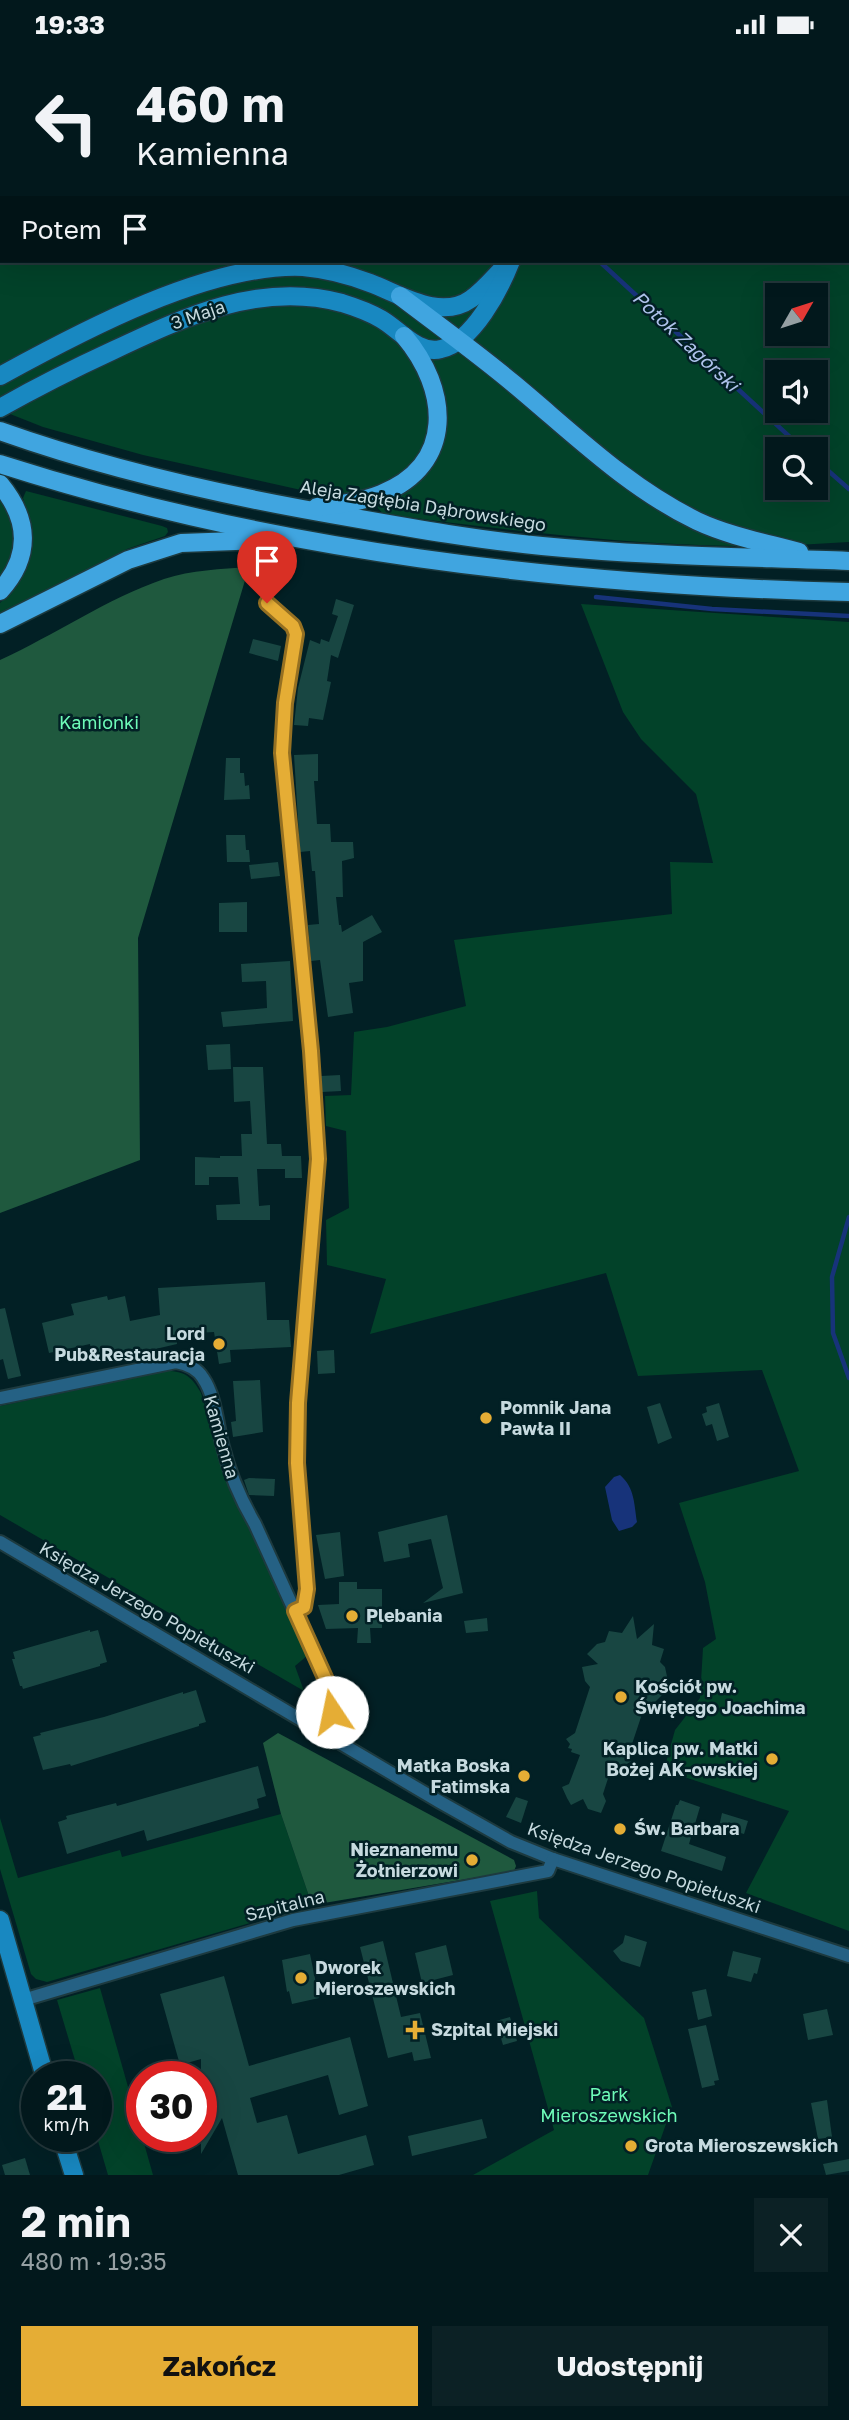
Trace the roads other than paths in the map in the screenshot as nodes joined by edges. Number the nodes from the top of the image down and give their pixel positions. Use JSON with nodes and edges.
{"nodes":[{"id":1,"x":509,"y":263,"type":"edge"},
{"id":2,"x":510,"y":263,"type":"edge"},
{"id":3,"x":400,"y":296,"type":"junction"},
{"id":4,"x":404,"y":336,"type":"junction"},
{"id":5,"x":457,"y":341,"type":"junction"},
{"id":6,"x":0,"y":376,"type":"edge"},
{"id":7,"x":0,"y":408,"type":"edge"},
{"id":8,"x":0,"y":431,"type":"edge"},
{"id":9,"x":0,"y":464,"type":"edge"},
{"id":10,"x":0,"y":484,"type":"edge"},
{"id":11,"x":296,"y":508,"type":"junction"},
{"id":12,"x":295,"y":539,"type":"junction"},
{"id":13,"x":826,"y":560,"type":"junction"},
{"id":14,"x":849,"y":561,"type":"edge"},
{"id":15,"x":0,"y":591,"type":"edge"},
{"id":16,"x":849,"y":592,"type":"edge"},
{"id":17,"x":267,"y":603,"type":"dead end"},
{"id":18,"x":0,"y":624,"type":"edge"},
{"id":19,"x":0,"y":1398,"type":"edge"},
{"id":20,"x":0,"y":1542,"type":"edge"},
{"id":21,"x":295,"y":1611,"type":"junction"},
{"id":22,"x":324,"y":1732,"type":"junction"},
{"id":23,"x":553,"y":1859,"type":"junction"},
{"id":24,"x":0,"y":1920,"type":"edge"},
{"id":25,"x":849,"y":1956,"type":"edge"},
{"id":26,"x":23,"y":2000,"type":"junction"},
{"id":27,"x":40,"y":2061,"type":"edge"},
{"id":28,"x":67,"y":2152,"type":"edge"},
{"id":29,"x":74,"y":2175,"type":"edge"}],
"edges":[{"from":1,"to":3,"type":"main road"},
{"from":2,"to":5,"type":"main road"},
{"from":3,"to":5,"type":"main road"},
{"from":3,"to":6,"type":"main road","name":"3 Maja"},
{"from":4,"to":5,"type":"main road","name":"3 Maja"},
{"from":4,"to":7,"type":"main road","name":"3 Maja"},
{"from":4,"to":11,"type":"main road"},
{"from":5,"to":13,"type":"main road"},
{"from":8,"to":11,"type":"main road","name":"Aleja Zagłębia Dąbrowskiego"},
{"from":9,"to":12,"type":"main road"},
{"from":10,"to":15,"type":"main road"},
{"from":11,"to":13,"type":"main road","name":"Aleja Zagłębia Dąbrowskiego"},
{"from":12,"to":16,"type":"main road"},
{"from":12,"to":18,"type":"main road"},
{"from":13,"to":14,"type":"main road","name":"Aleja Zagłębia Dąbrowskiego"},
{"from":17,"to":21,"type":"street"},
{"from":19,"to":21,"type":"street","name":"Kamienna"},
{"from":20,"to":22,"type":"street","name":"Księdza Jerzego Popiełuszki"},
{"from":21,"to":22,"type":"street","name":"Kamienna"},
{"from":22,"to":23,"type":"street","name":"Księdza Jerzego Popiełuszki"},
{"from":23,"to":25,"type":"street","name":"Księdza Jerzego Popiełuszki"},
{"from":23,"to":26,"type":"street","name":"Szpitalna"},
{"from":24,"to":26,"type":"main road"},
{"from":26,"to":27,"type":"main road"},
{"from":28,"to":29,"type":"main road"}]}
